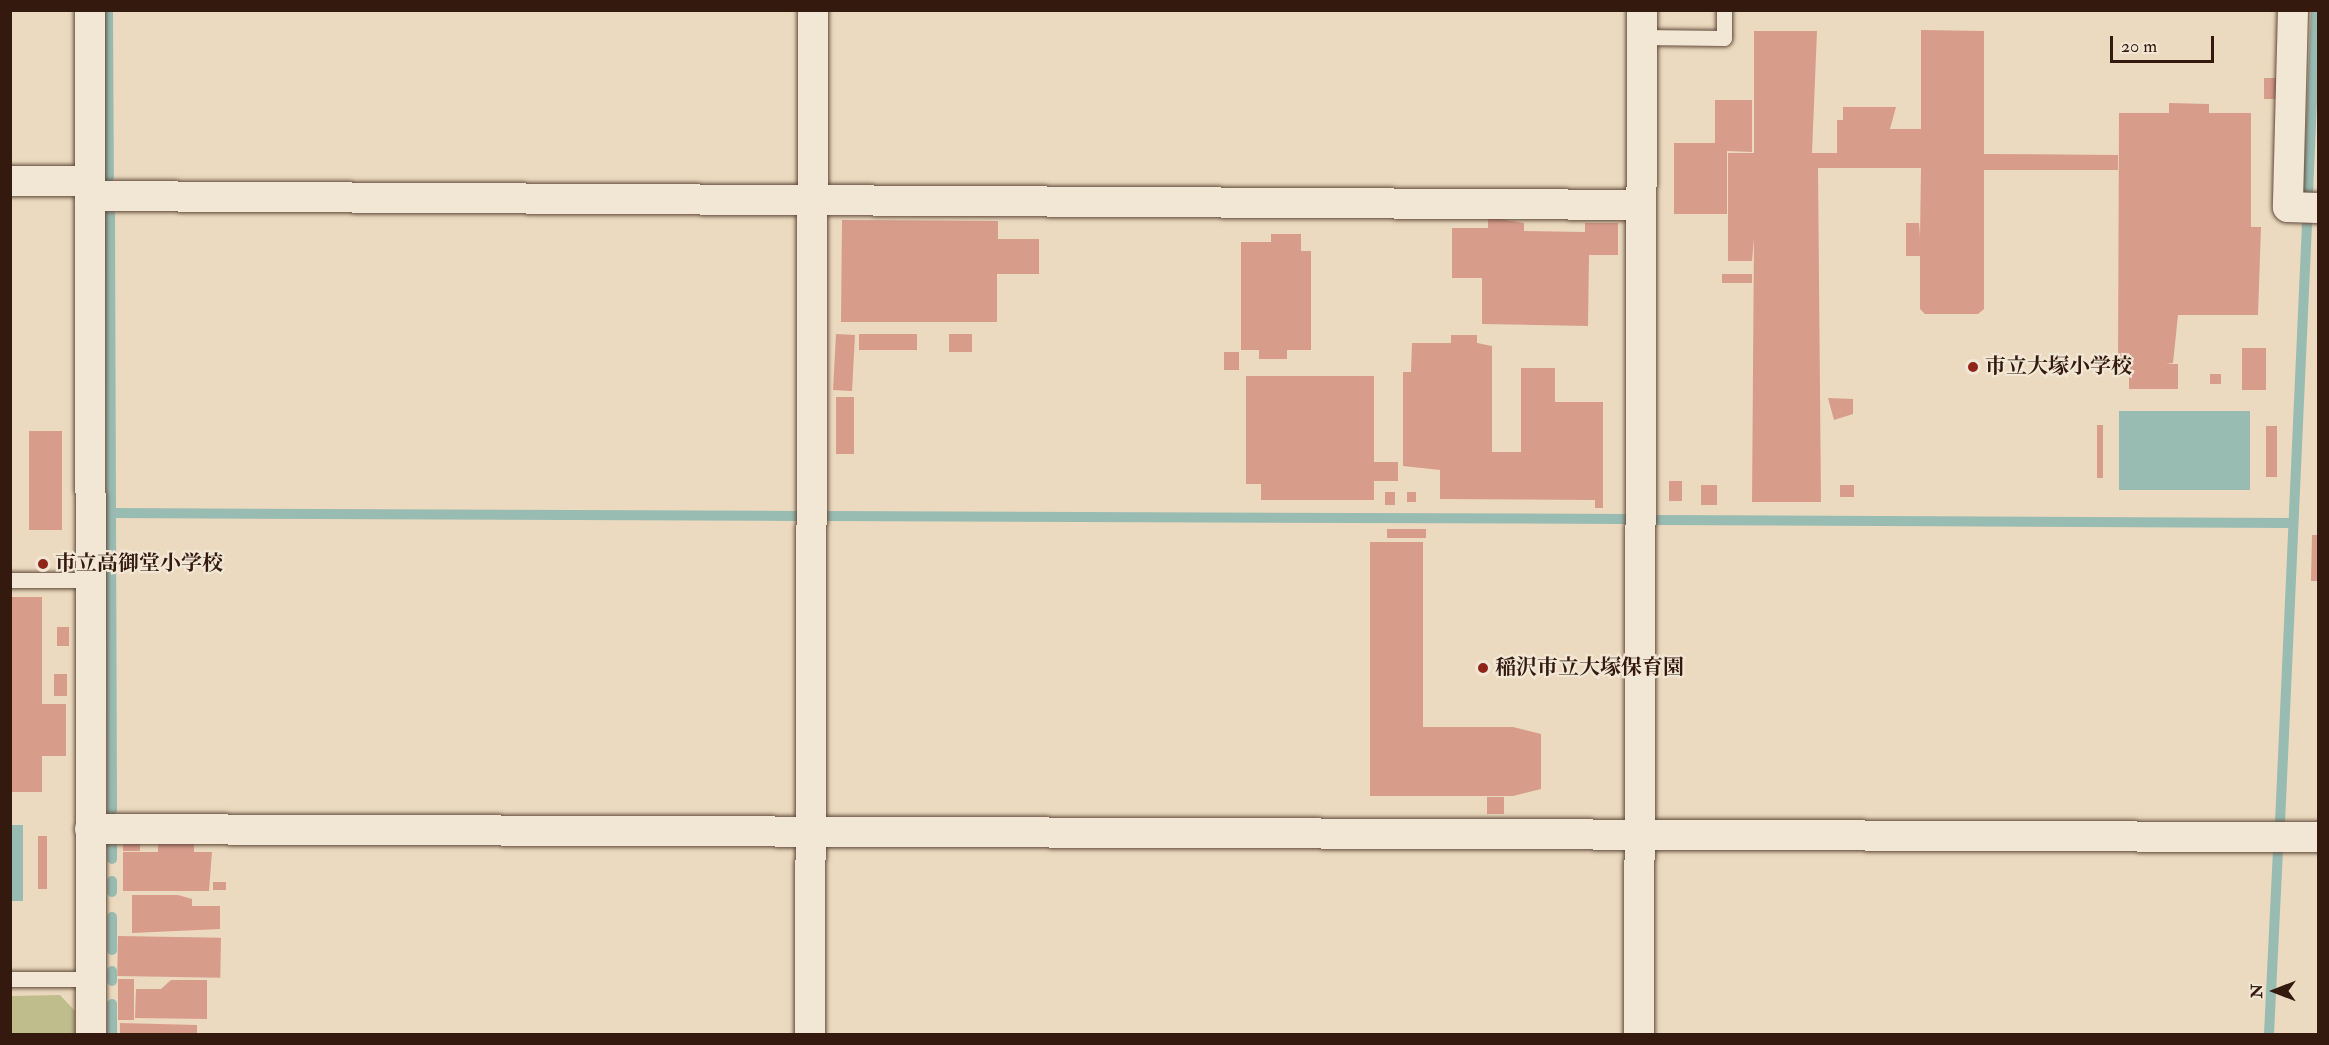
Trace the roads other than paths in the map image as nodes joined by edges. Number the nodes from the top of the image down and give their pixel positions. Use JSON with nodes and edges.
{"nodes":[{"id":1,"x":90,"y":10,"type":"edge"},
{"id":2,"x":813,"y":10,"type":"edge"},
{"id":3,"x":1724,"y":10,"type":"edge"},
{"id":4,"x":2293,"y":10,"type":"edge"},
{"id":5,"x":1642,"y":24,"type":"edge"},
{"id":6,"x":10,"y":181,"type":"edge"},
{"id":7,"x":90,"y":188,"type":"junction"},
{"id":8,"x":814,"y":201,"type":"junction"},
{"id":9,"x":1641,"y":206,"type":"junction"},
{"id":10,"x":2319,"y":208,"type":"edge"},
{"id":11,"x":10,"y":580,"type":"edge"},
{"id":12,"x":90,"y":580,"type":"junction"},
{"id":13,"x":90,"y":829,"type":"junction"},
{"id":14,"x":811,"y":832,"type":"junction"},
{"id":15,"x":1640,"y":835,"type":"junction"},
{"id":16,"x":2319,"y":837,"type":"edge"},
{"id":17,"x":10,"y":979,"type":"edge"},
{"id":18,"x":91,"y":979,"type":"junction"},
{"id":19,"x":91,"y":1035,"type":"edge"},
{"id":20,"x":810,"y":1035,"type":"edge"},
{"id":21,"x":1639,"y":1035,"type":"edge"}],
"edges":[{"from":1,"to":7,"type":"street"},
{"from":2,"to":8,"type":"street"},
{"from":3,"to":5,"type":"lane"},
{"from":4,"to":10,"type":"street"},
{"from":5,"to":9,"type":"street"},
{"from":6,"to":7,"type":"street"},
{"from":7,"to":8,"type":"street"},
{"from":7,"to":12,"type":"street"},
{"from":8,"to":9,"type":"street"},
{"from":8,"to":14,"type":"street"},
{"from":9,"to":15,"type":"street"},
{"from":11,"to":12,"type":"lane"},
{"from":12,"to":13,"type":"street"},
{"from":13,"to":14,"type":"street"},
{"from":13,"to":18,"type":"street"},
{"from":14,"to":15,"type":"street"},
{"from":14,"to":20,"type":"street"},
{"from":15,"to":16,"type":"street"},
{"from":15,"to":21,"type":"street"},
{"from":17,"to":18,"type":"lane"},
{"from":18,"to":19,"type":"street"}]}
